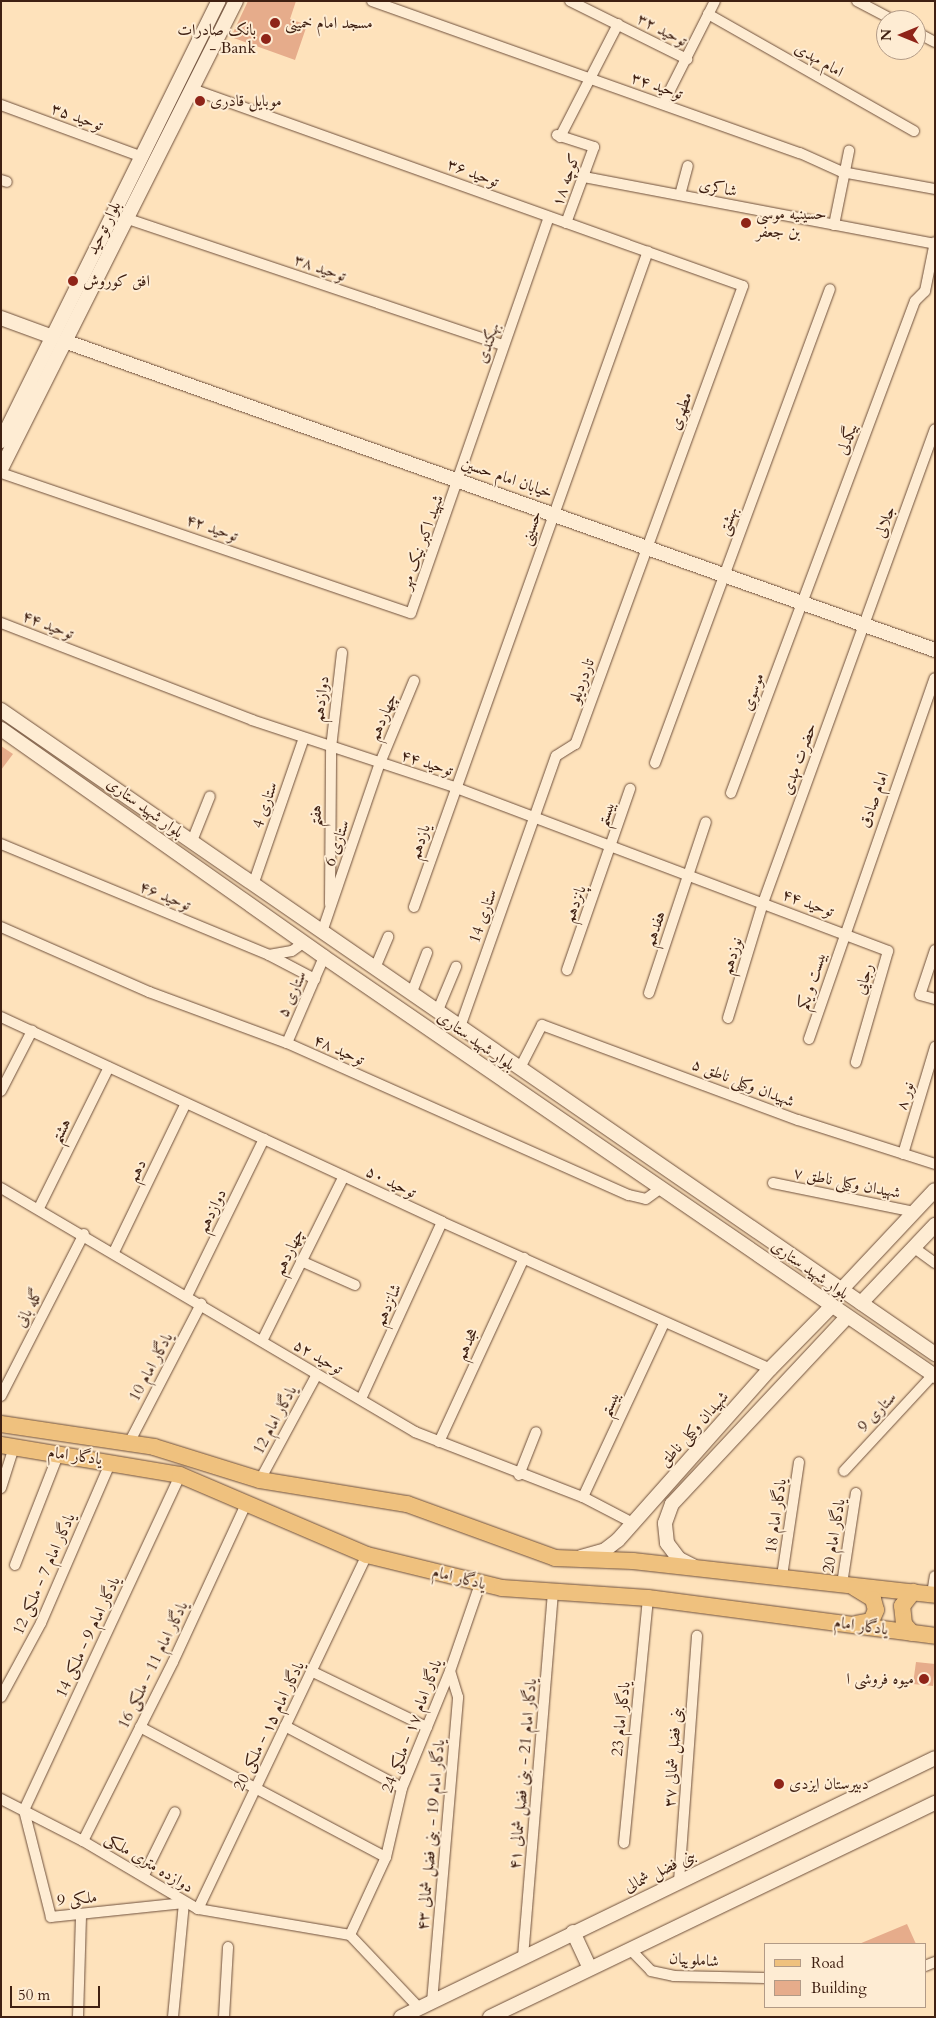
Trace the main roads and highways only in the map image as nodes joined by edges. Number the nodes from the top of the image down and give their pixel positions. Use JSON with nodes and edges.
{"nodes":[{"id":1,"x":218,"y":1,"type":"edge"},
{"id":2,"x":236,"y":1,"type":"edge"},
{"id":3,"x":1,"y":318,"type":"edge"},
{"id":4,"x":53,"y":337,"type":"junction"},
{"id":5,"x":67,"y":342,"type":"junction"},
{"id":6,"x":1,"y":441,"type":"edge"},
{"id":7,"x":1,"y":471,"type":"edge"},
{"id":8,"x":935,"y":650,"type":"edge"},
{"id":9,"x":1,"y":710,"type":"edge"},
{"id":10,"x":1,"y":729,"type":"edge"},
{"id":11,"x":670,"y":1172,"type":"junction"},
{"id":12,"x":660,"y":1189,"type":"junction"},
{"id":13,"x":935,"y":1190,"type":"edge"},
{"id":14,"x":935,"y":1225,"type":"edge"},
{"id":15,"x":841,"y":1290,"type":"junction"},
{"id":16,"x":861,"y":1303,"type":"junction"},
{"id":17,"x":831,"y":1307,"type":"junction"},
{"id":18,"x":846,"y":1318,"type":"junction"},
{"id":19,"x":807,"y":1333,"type":"junction"},
{"id":20,"x":819,"y":1348,"type":"junction"},
{"id":21,"x":935,"y":1354,"type":"edge"},
{"id":22,"x":934,"y":1375,"type":"edge"},
{"id":23,"x":1,"y":1424,"type":"edge"},
{"id":24,"x":8,"y":1446,"type":"edge"},
{"id":25,"x":574,"y":1559,"type":"junction"},
{"id":26,"x":693,"y":1567,"type":"junction"},
{"id":27,"x":842,"y":1584,"type":"junction"},
{"id":28,"x":913,"y":1592,"type":"junction"},
{"id":29,"x":934,"y":1594,"type":"edge"},
{"id":30,"x":849,"y":1625,"type":"junction"},
{"id":31,"x":912,"y":1633,"type":"junction"},
{"id":32,"x":935,"y":1636,"type":"edge"},
{"id":33,"x":935,"y":1758,"type":"edge"},
{"id":34,"x":935,"y":1803,"type":"edge"},
{"id":35,"x":573,"y":1932,"type":"junction"},
{"id":36,"x":590,"y":1968,"type":"junction"},
{"id":37,"x":401,"y":2017,"type":"edge"},
{"id":38,"x":490,"y":2017,"type":"edge"}],
"edges":[{"from":1,"to":4,"type":"main road","name":"بلوار توحید"},
{"from":2,"to":5,"type":"main road","name":"بلوار توحید"},
{"from":3,"to":4,"type":"main road"},
{"from":4,"to":6,"type":"main road","name":"بلوار توحید"},
{"from":5,"to":7,"type":"main road","name":"بلوار توحید"},
{"from":5,"to":8,"type":"main road","name":"خیابان امام حسین"},
{"from":9,"to":11,"type":"main road","name":"بلوار شهید ستاری"},
{"from":10,"to":12,"type":"main road","name":"بلوار شهید ستاری"},
{"from":11,"to":12,"type":"main road"},
{"from":11,"to":15,"type":"main road","name":"بلوار شهید ستاری"},
{"from":12,"to":17,"type":"main road","name":"بلوار شهید ستاری"},
{"from":13,"to":15,"type":"main road"},
{"from":14,"to":16,"type":"main road"},
{"from":15,"to":16,"type":"main road","name":"بلوار شهید ستاری"},
{"from":16,"to":21,"type":"main road","name":"بلوار شهید ستاری"},
{"from":17,"to":18,"type":"main road","name":"بلوار شهید ستاری"},
{"from":17,"to":19,"type":"main road","name":"شهیدان وکیلی ناطق"},
{"from":18,"to":20,"type":"main road"},
{"from":18,"to":22,"type":"main road","name":"بلوار شهید ستاری"},
{"from":19,"to":20,"type":"main road"},
{"from":19,"to":25,"type":"main road","name":"شهیدان وکیلی ناطق"},
{"from":20,"to":26,"type":"main road"},
{"from":23,"to":25,"type":"main road","name":"یادگار امام"},
{"from":24,"to":30,"type":"main road","name":"یادگار امام"},
{"from":25,"to":26,"type":"main road","name":"یادگار امام"},
{"from":26,"to":27,"type":"main road","name":"یادگار امام"},
{"from":27,"to":28,"type":"main road","name":"یادگار امام"},
{"from":27,"to":30,"type":"main road"},
{"from":28,"to":29,"type":"main road","name":"یادگار امام"},
{"from":28,"to":31,"type":"main road"},
{"from":30,"to":31,"type":"main road","name":"یادگار امام"},
{"from":31,"to":32,"type":"main road","name":"یادگار امام"},
{"from":33,"to":35,"type":"main road","name":"بنی فضل شمالی"},
{"from":34,"to":36,"type":"main road"},
{"from":35,"to":36,"type":"main road"},
{"from":35,"to":37,"type":"main road","name":"بنی فضل شمالی"},
{"from":36,"to":38,"type":"main road"}]}
